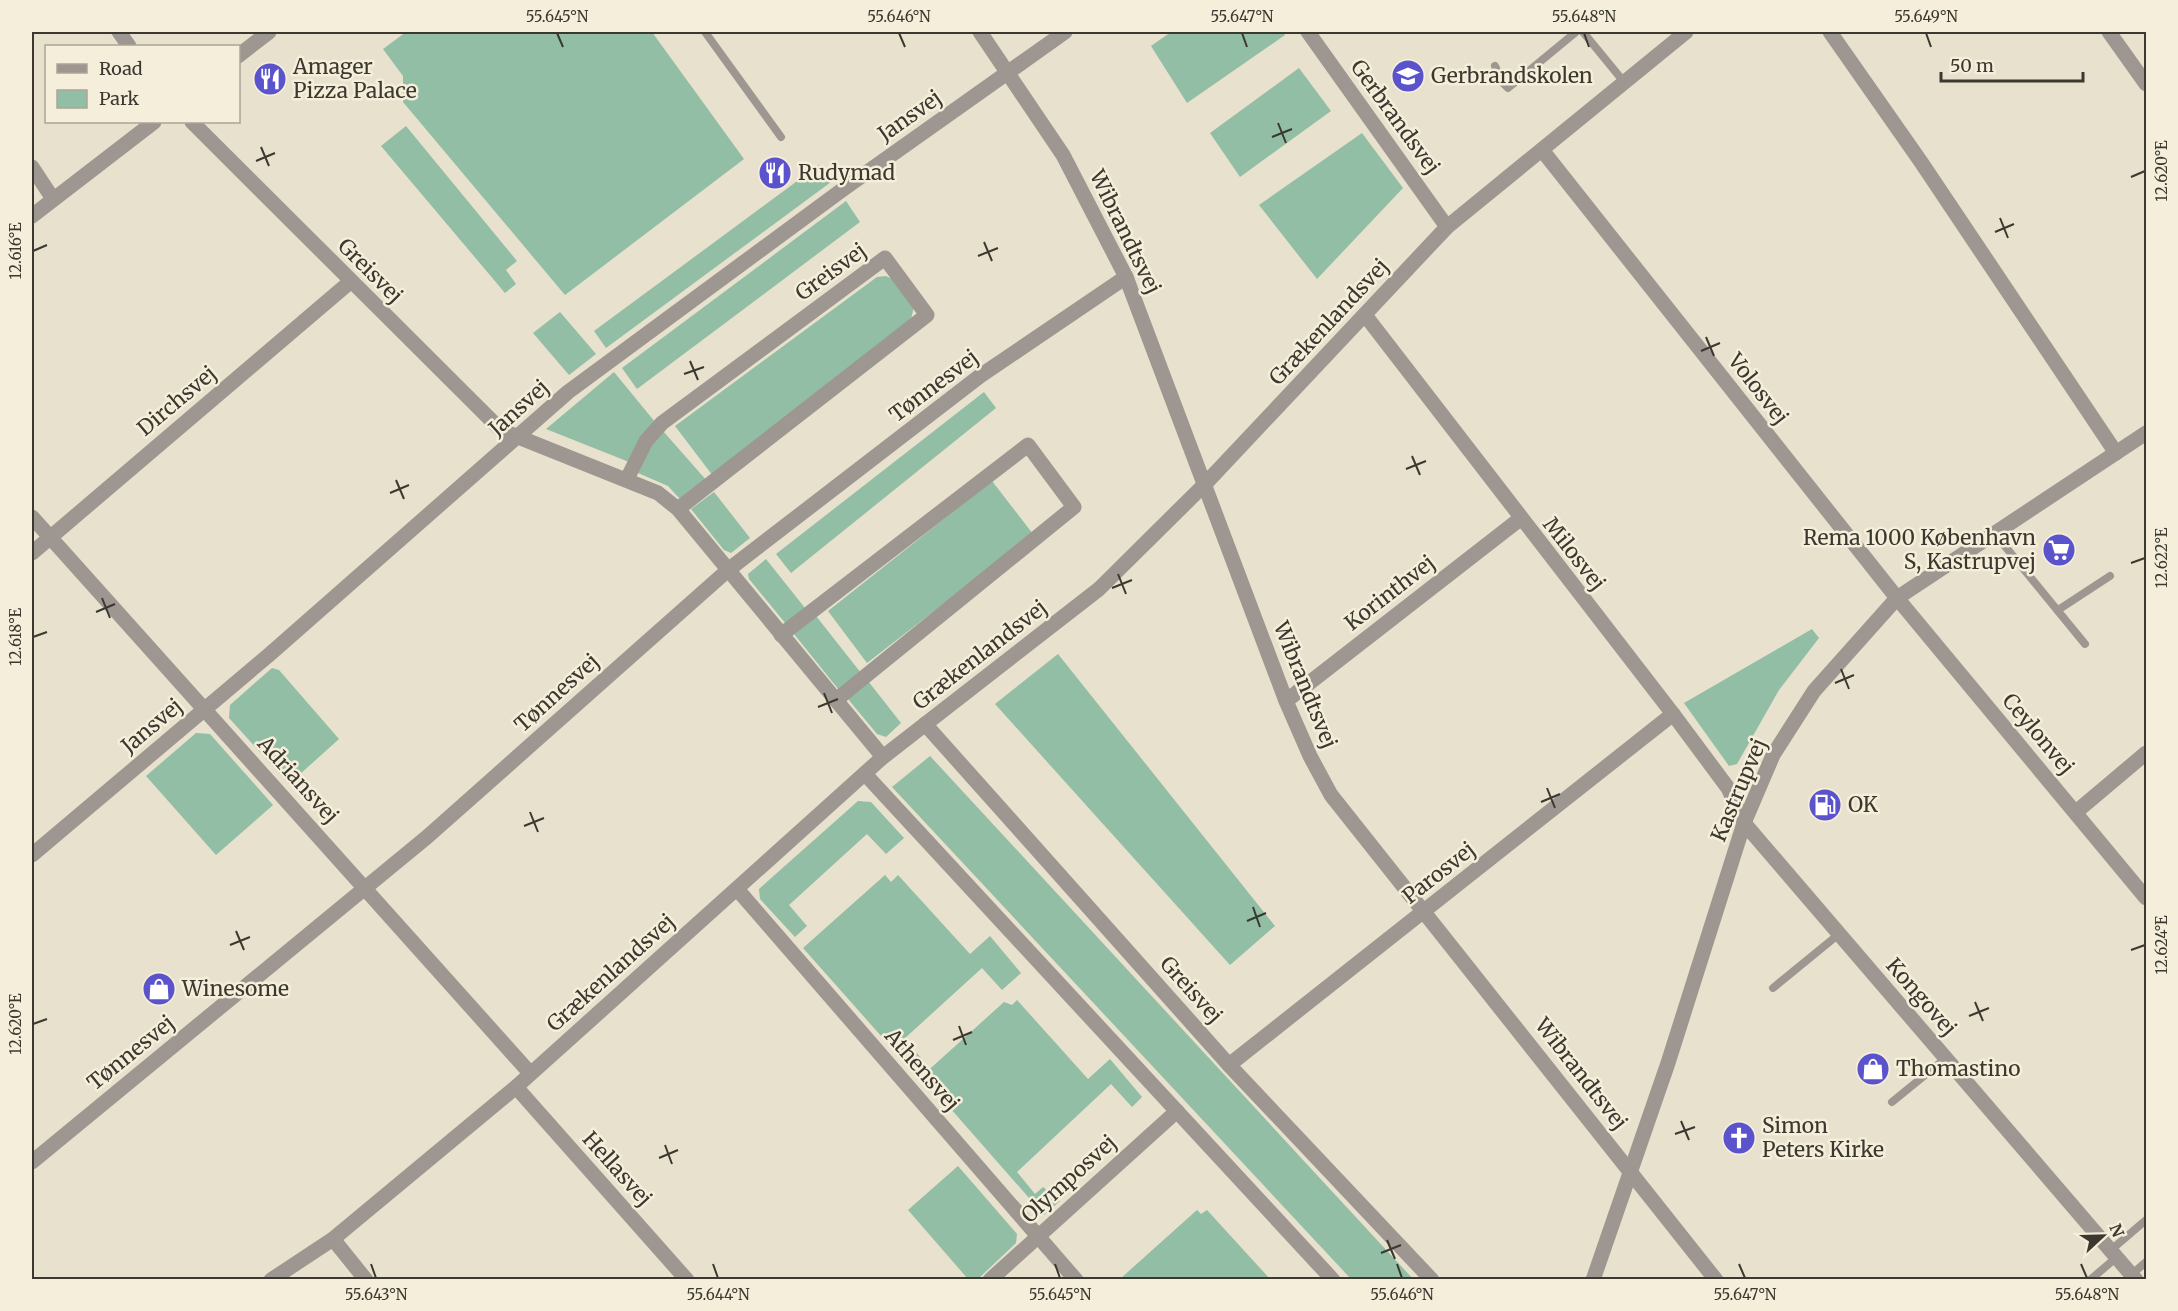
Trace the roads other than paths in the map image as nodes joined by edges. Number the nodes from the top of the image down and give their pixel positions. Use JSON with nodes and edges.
{"nodes":[{"id":1,"x":119,"y":32,"type":"edge"},
{"id":2,"x":269,"y":32,"type":"edge"},
{"id":3,"x":705,"y":32,"type":"edge"},
{"id":4,"x":980,"y":32,"type":"edge"},
{"id":5,"x":1065,"y":32,"type":"edge"},
{"id":6,"x":1308,"y":32,"type":"edge"},
{"id":7,"x":1576,"y":32,"type":"edge"},
{"id":8,"x":1583,"y":32,"type":"edge"},
{"id":9,"x":1686,"y":32,"type":"edge"},
{"id":10,"x":1830,"y":32,"type":"edge"},
{"id":11,"x":2109,"y":32,"type":"edge"},
{"id":12,"x":128,"y":45,"type":"edge"},
{"id":13,"x":240,"y":54,"type":"edge"},
{"id":14,"x":1495,"y":66,"type":"dead end"},
{"id":15,"x":1007,"y":72,"type":"junction"},
{"id":16,"x":1624,"y":82,"type":"junction"},
{"id":17,"x":2146,"y":84,"type":"edge"},
{"id":18,"x":153,"y":123,"type":"edge"},
{"id":19,"x":193,"y":123,"type":"edge"},
{"id":20,"x":781,"y":137,"type":"dead end"},
{"id":21,"x":1542,"y":150,"type":"junction"},
{"id":22,"x":32,"y":167,"type":"edge"},
{"id":23,"x":53,"y":200,"type":"junction"},
{"id":24,"x":32,"y":216,"type":"edge"},
{"id":25,"x":1447,"y":226,"type":"junction"},
{"id":26,"x":1126,"y":277,"type":"junction"},
{"id":27,"x":350,"y":282,"type":"junction"},
{"id":28,"x":1365,"y":315,"type":"junction"},
{"id":29,"x":2146,"y":433,"type":"edge"},
{"id":30,"x":519,"y":438,"type":"junction"},
{"id":31,"x":2116,"y":453,"type":"junction"},
{"id":32,"x":627,"y":479,"type":"junction"},
{"id":33,"x":1206,"y":483,"type":"junction"},
{"id":34,"x":678,"y":509,"type":"junction"},
{"id":35,"x":32,"y":517,"type":"edge"},
{"id":36,"x":1520,"y":519,"type":"junction"},
{"id":37,"x":1995,"y":534,"type":"junction"},
{"id":38,"x":50,"y":538,"type":"junction"},
{"id":39,"x":32,"y":553,"type":"edge"},
{"id":40,"x":728,"y":570,"type":"junction"},
{"id":41,"x":2110,"y":576,"type":"dead end"},
{"id":42,"x":1897,"y":598,"type":"junction"},
{"id":43,"x":2058,"y":610,"type":"junction"},
{"id":44,"x":781,"y":634,"type":"junction"},
{"id":45,"x":2085,"y":644,"type":"dead end"},
{"id":46,"x":836,"y":700,"type":"junction"},
{"id":47,"x":1286,"y":701,"type":"junction"},
{"id":48,"x":206,"y":709,"type":"junction"},
{"id":49,"x":1674,"y":714,"type":"junction"},
{"id":50,"x":925,"y":724,"type":"junction"},
{"id":51,"x":2146,"y":753,"type":"edge"},
{"id":52,"x":883,"y":757,"type":"junction"},
{"id":53,"x":865,"y":774,"type":"junction"},
{"id":54,"x":2076,"y":812,"type":"junction"},
{"id":55,"x":1744,"y":823,"type":"junction"},
{"id":56,"x":32,"y":855,"type":"edge"},
{"id":57,"x":366,"y":888,"type":"junction"},
{"id":58,"x":737,"y":889,"type":"junction"},
{"id":59,"x":2146,"y":898,"type":"edge"},
{"id":60,"x":1425,"y":911,"type":"junction"},
{"id":61,"x":1839,"y":934,"type":"junction"},
{"id":62,"x":1773,"y":988,"type":"dead end"},
{"id":63,"x":1946,"y":1058,"type":"junction"},
{"id":64,"x":1229,"y":1065,"type":"junction"},
{"id":65,"x":530,"y":1073,"type":"junction"},
{"id":66,"x":516,"y":1087,"type":"junction"},
{"id":67,"x":1892,"y":1102,"type":"dead end"},
{"id":68,"x":1177,"y":1111,"type":"junction"},
{"id":69,"x":32,"y":1162,"type":"edge"},
{"id":70,"x":1631,"y":1173,"type":"junction"},
{"id":71,"x":2146,"y":1220,"type":"edge"},
{"id":72,"x":1037,"y":1236,"type":"junction"},
{"id":73,"x":333,"y":1239,"type":"junction"},
{"id":74,"x":2114,"y":1254,"type":"junction"},
{"id":75,"x":2146,"y":1262,"type":"edge"},
{"id":76,"x":2134,"y":1277,"type":"edge"},
{"id":77,"x":271,"y":1280,"type":"edge"},
{"id":78,"x":366,"y":1280,"type":"edge"},
{"id":79,"x":687,"y":1280,"type":"edge"},
{"id":80,"x":990,"y":1280,"type":"edge"},
{"id":81,"x":1076,"y":1280,"type":"edge"},
{"id":82,"x":1333,"y":1280,"type":"edge"},
{"id":83,"x":1432,"y":1280,"type":"edge"},
{"id":84,"x":1593,"y":1280,"type":"edge"},
{"id":85,"x":1716,"y":1280,"type":"edge"},
{"id":86,"x":2090,"y":1280,"type":"edge"}],
"edges":[{"from":1,"to":12,"type":"street"},
{"from":2,"to":13,"type":"street"},
{"from":3,"to":20,"type":"lane"},
{"from":4,"to":15,"type":"street","name":"Wibrandtsvej"},
{"from":5,"to":15,"type":"street","name":"Jansvej"},
{"from":6,"to":25,"type":"street","name":"Gerbrandsvej"},
{"from":7,"to":14,"type":"lane"},
{"from":8,"to":16,"type":"lane"},
{"from":9,"to":16,"type":"street","name":"Grækenlandsvej"},
{"from":10,"to":31,"type":"street"},
{"from":11,"to":17,"type":"street"},
{"from":15,"to":26,"type":"street","name":"Wibrandtsvej"},
{"from":15,"to":30,"type":"street","name":"Jansvej"},
{"from":16,"to":21,"type":"street","name":"Grækenlandsvej"},
{"from":18,"to":23,"type":"street"},
{"from":19,"to":27,"type":"street","name":"Greisvej"},
{"from":21,"to":25,"type":"street","name":"Grækenlandsvej"},
{"from":21,"to":42,"type":"street","name":"Volosvej"},
{"from":22,"to":23,"type":"street"},
{"from":23,"to":24,"type":"street"},
{"from":25,"to":28,"type":"street","name":"Grækenlandsvej"},
{"from":26,"to":33,"type":"street","name":"Wibrandtsvej"},
{"from":26,"to":40,"type":"street","name":"Tønnesvej"},
{"from":27,"to":30,"type":"street","name":"Greisvej"},
{"from":27,"to":38,"type":"street","name":"Dirchsvej"},
{"from":28,"to":33,"type":"street","name":"Grækenlandsvej"},
{"from":28,"to":36,"type":"street","name":"Milosvej"},
{"from":29,"to":31,"type":"street","name":"Kastrupvej"},
{"from":30,"to":32,"type":"street","name":"Greisvej"},
{"from":30,"to":48,"type":"street","name":"Jansvej"},
{"from":31,"to":37,"type":"street","name":"Kastrupvej"},
{"from":32,"to":34,"type":"street","name":"Greisvej"},
{"from":32,"to":34,"type":"street","name":"Greisvej"},
{"from":33,"to":47,"type":"street","name":"Wibrandtsvej"},
{"from":33,"to":50,"type":"street","name":"Grækenlandsvej"},
{"from":34,"to":40,"type":"street","name":"Greisvej"},
{"from":35,"to":38,"type":"street","name":"Adriansvej"},
{"from":36,"to":47,"type":"street","name":"Korinthvej"},
{"from":36,"to":49,"type":"street","name":"Milosvej"},
{"from":37,"to":42,"type":"street","name":"Kastrupvej"},
{"from":37,"to":43,"type":"lane"},
{"from":38,"to":39,"type":"street","name":"Dirchsvej"},
{"from":38,"to":48,"type":"street","name":"Adriansvej"},
{"from":40,"to":44,"type":"street","name":"Greisvej"},
{"from":40,"to":57,"type":"street","name":"Tønnesvej"},
{"from":41,"to":43,"type":"lane"},
{"from":42,"to":54,"type":"street","name":"Ceylonvej"},
{"from":42,"to":55,"type":"street","name":"Kastrupvej"},
{"from":43,"to":45,"type":"lane"},
{"from":44,"to":46,"type":"street","name":"Greisvej"},
{"from":44,"to":46,"type":"street"},
{"from":46,"to":52,"type":"street","name":"Greisvej"},
{"from":47,"to":60,"type":"street","name":"Wibrandtsvej"},
{"from":48,"to":56,"type":"street","name":"Jansvej"},
{"from":48,"to":57,"type":"street","name":"Adriansvej"},
{"from":49,"to":55,"type":"street","name":"Milosvej"},
{"from":49,"to":60,"type":"street","name":"Parosvej"},
{"from":50,"to":52,"type":"street","name":"Grækenlandsvej"},
{"from":50,"to":64,"type":"street","name":"Greisvej"},
{"from":51,"to":54,"type":"street"},
{"from":52,"to":53,"type":"street","name":"Grækenlandsvej"},
{"from":53,"to":58,"type":"street","name":"Grækenlandsvej"},
{"from":53,"to":68,"type":"street"},
{"from":54,"to":59,"type":"street","name":"Ceylonvej"},
{"from":55,"to":61,"type":"street","name":"Kongovej"},
{"from":55,"to":70,"type":"street","name":"Kastrupvej"},
{"from":57,"to":65,"type":"street","name":"Adriansvej"},
{"from":57,"to":69,"type":"street","name":"Tønnesvej"},
{"from":58,"to":65,"type":"street","name":"Grækenlandsvej"},
{"from":58,"to":72,"type":"street","name":"Athensvej"},
{"from":60,"to":64,"type":"street","name":"Parosvej"},
{"from":60,"to":70,"type":"street","name":"Wibrandtsvej"},
{"from":61,"to":62,"type":"lane"},
{"from":61,"to":63,"type":"street","name":"Kongovej"},
{"from":63,"to":67,"type":"lane"},
{"from":63,"to":74,"type":"street","name":"Kongovej"},
{"from":64,"to":83,"type":"street","name":"Greisvej"},
{"from":65,"to":66,"type":"street","name":"Grækenlandsvej"},
{"from":66,"to":73,"type":"street","name":"Grækenlandsvej"},
{"from":66,"to":79,"type":"street","name":"Hellasvej"},
{"from":68,"to":72,"type":"street","name":"Olymposvej"},
{"from":68,"to":82,"type":"street"},
{"from":70,"to":84,"type":"street","name":"Kastrupvej"},
{"from":70,"to":85,"type":"street","name":"Wibrandtsvej"},
{"from":71,"to":74,"type":"lane"},
{"from":72,"to":80,"type":"street","name":"Olymposvej"},
{"from":72,"to":81,"type":"street","name":"Athensvej"},
{"from":73,"to":77,"type":"street","name":"Grækenlandsvej"},
{"from":73,"to":78,"type":"street"},
{"from":74,"to":76,"type":"street","name":"Kongovej"},
{"from":74,"to":86,"type":"lane"},
{"from":75,"to":76,"type":"lane"}]}
